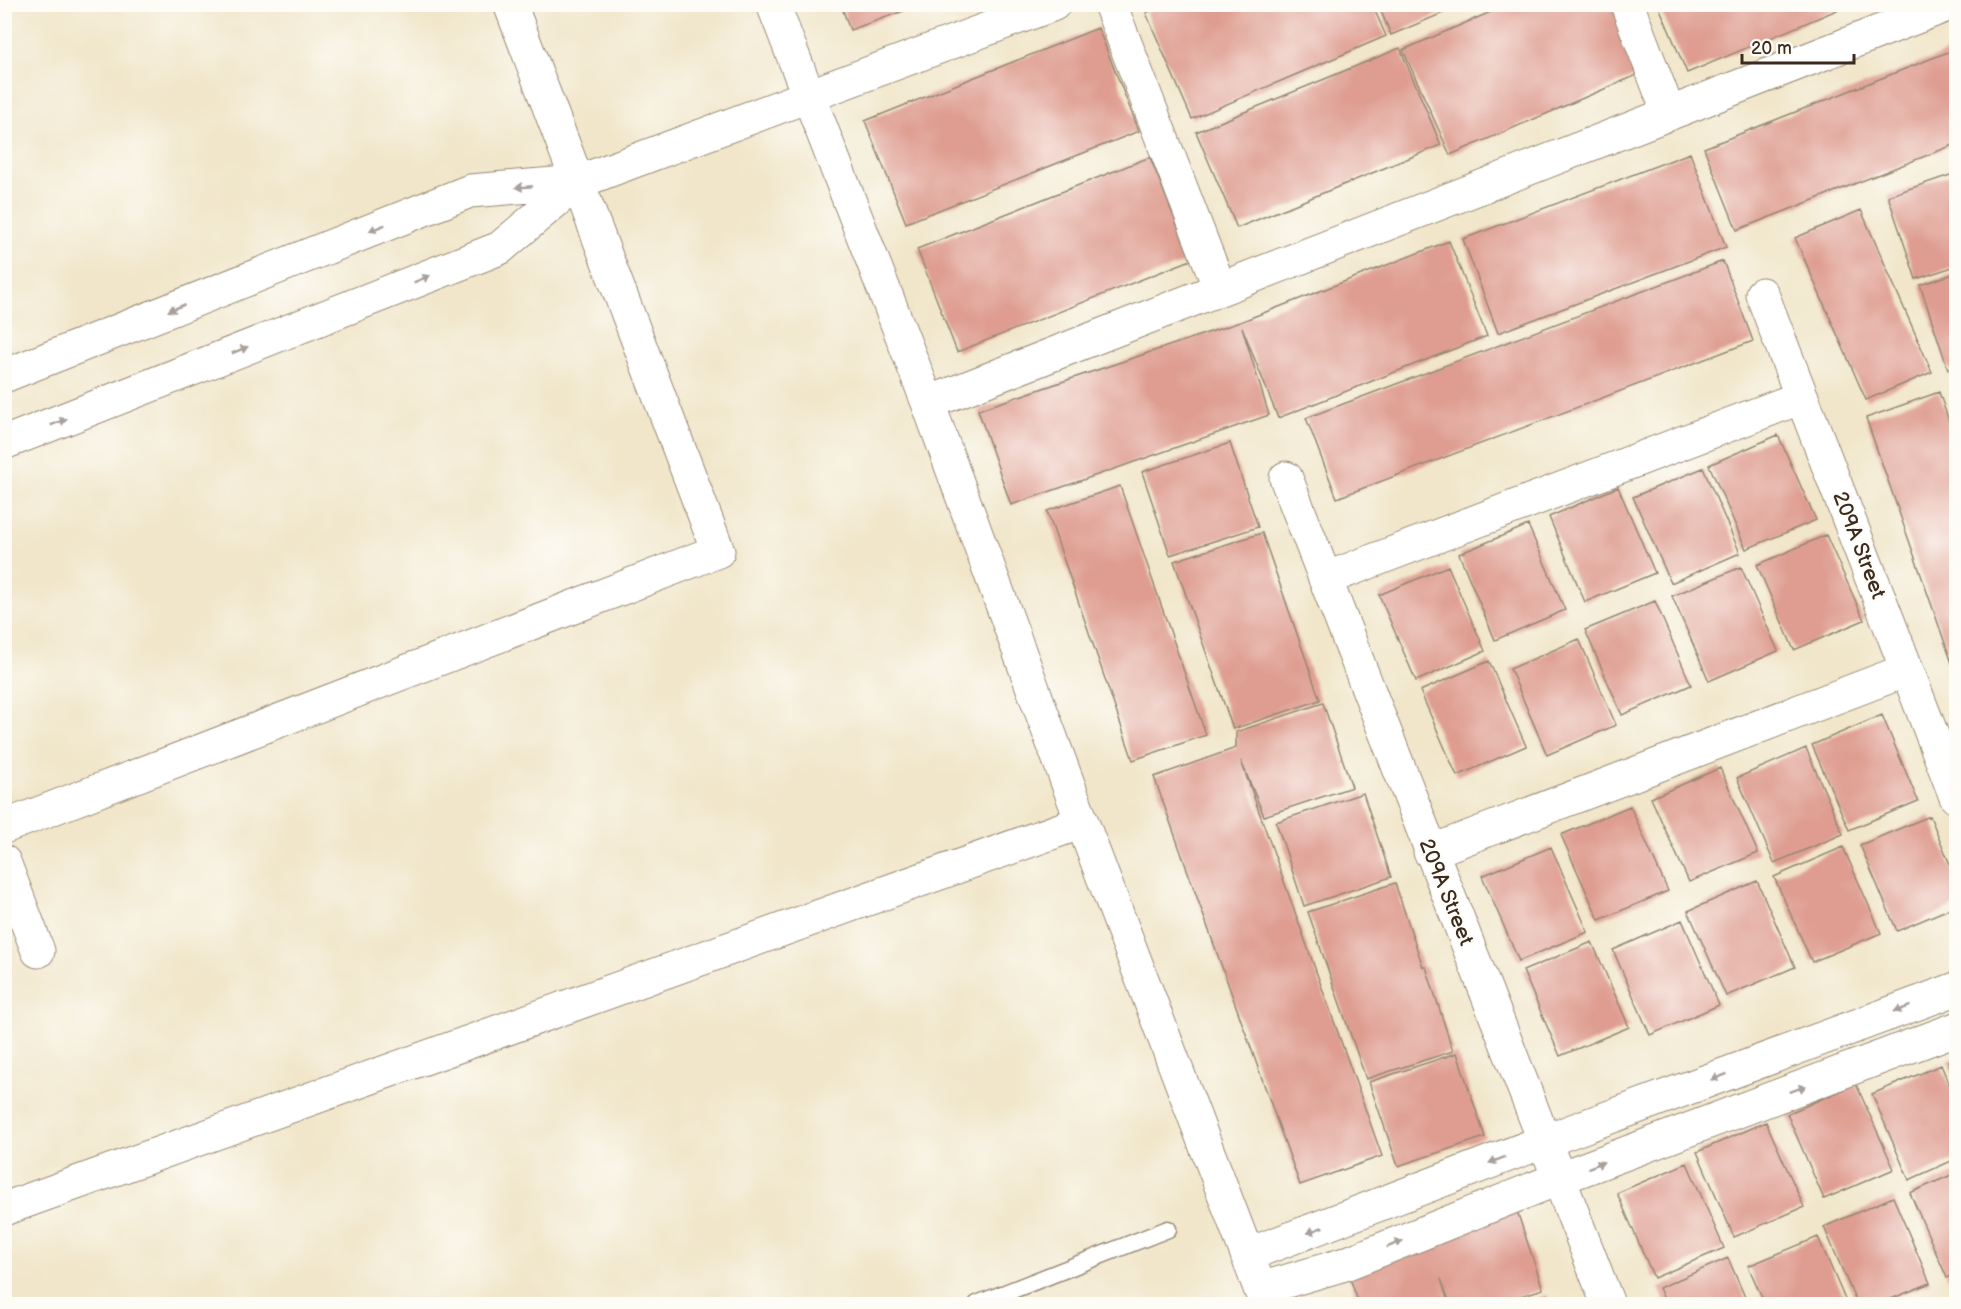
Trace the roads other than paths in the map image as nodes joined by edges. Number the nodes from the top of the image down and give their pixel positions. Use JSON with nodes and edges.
{"nodes":[{"id":1,"x":510,"y":4,"type":"edge"},
{"id":2,"x":773,"y":4,"type":"edge"},
{"id":3,"x":1054,"y":4,"type":"edge"},
{"id":4,"x":1110,"y":4,"type":"edge"},
{"id":5,"x":1627,"y":4,"type":"edge"},
{"id":6,"x":1950,"y":4,"type":"edge"},
{"id":7,"x":810,"y":96,"type":"junction"},
{"id":8,"x":1669,"y":114,"type":"junction"},
{"id":9,"x":578,"y":182,"type":"junction"},
{"id":10,"x":1220,"y":289,"type":"junction"},
{"id":11,"x":1762,"y":294,"type":"dead end"},
{"id":12,"x":4,"y":376,"type":"edge"},
{"id":13,"x":1802,"y":397,"type":"junction"},
{"id":14,"x":928,"y":403,"type":"junction"},
{"id":15,"x":4,"y":443,"type":"edge"},
{"id":16,"x":1286,"y":478,"type":"dead end"},
{"id":17,"x":1325,"y":579,"type":"junction"},
{"id":18,"x":1907,"y":670,"type":"junction"},
{"id":19,"x":1956,"y":797,"type":"edge"},
{"id":20,"x":1082,"y":822,"type":"junction"},
{"id":21,"x":4,"y":827,"type":"edge"},
{"id":22,"x":1430,"y":852,"type":"junction"},
{"id":23,"x":4,"y":862,"type":"edge"},
{"id":24,"x":38,"y":951,"type":"dead end"},
{"id":25,"x":1956,"y":989,"type":"edge"},
{"id":26,"x":1956,"y":1029,"type":"edge"},
{"id":27,"x":1545,"y":1141,"type":"junction"},
{"id":28,"x":1560,"y":1178,"type":"junction"},
{"id":29,"x":4,"y":1209,"type":"edge"},
{"id":30,"x":1168,"y":1229,"type":"dead end"},
{"id":31,"x":1247,"y":1256,"type":"junction"},
{"id":32,"x":1263,"y":1297,"type":"edge"},
{"id":33,"x":977,"y":1305,"type":"edge"},
{"id":34,"x":1608,"y":1305,"type":"edge"}],
"edges":[{"from":1,"to":9,"type":"street"},
{"from":2,"to":7,"type":"street"},
{"from":3,"to":7,"type":"street"},
{"from":4,"to":10,"type":"street"},
{"from":5,"to":8,"type":"street"},
{"from":6,"to":8,"type":"street"},
{"from":7,"to":9,"type":"street"},
{"from":7,"to":14,"type":"street"},
{"from":8,"to":10,"type":"street"},
{"from":9,"to":12,"type":"street","one_way":true},
{"from":15,"to":9,"type":"street","one_way":true},
{"from":9,"to":21,"type":"street"},
{"from":10,"to":14,"type":"street"},
{"from":11,"to":13,"type":"street","name":"209A Street"},
{"from":13,"to":17,"type":"street"},
{"from":13,"to":18,"type":"street","name":"209A Street"},
{"from":14,"to":20,"type":"street"},
{"from":16,"to":17,"type":"street","name":"209A Street"},
{"from":17,"to":22,"type":"street","name":"209A Street"},
{"from":18,"to":19,"type":"street","name":"209A Street"},
{"from":18,"to":22,"type":"street"},
{"from":20,"to":29,"type":"street"},
{"from":20,"to":31,"type":"street"},
{"from":22,"to":27,"type":"street","name":"209A Street"},
{"from":23,"to":24,"type":"street"},
{"from":25,"to":27,"type":"street","one_way":true},
{"from":28,"to":26,"type":"street","one_way":true},
{"from":27,"to":28,"type":"street","name":"209A Street"},
{"from":27,"to":31,"type":"street","one_way":true},
{"from":32,"to":28,"type":"street","one_way":true},
{"from":28,"to":34,"type":"street","name":"209A Street"},
{"from":30,"to":33,"type":"lane"},
{"from":31,"to":32,"type":"street"}]}
